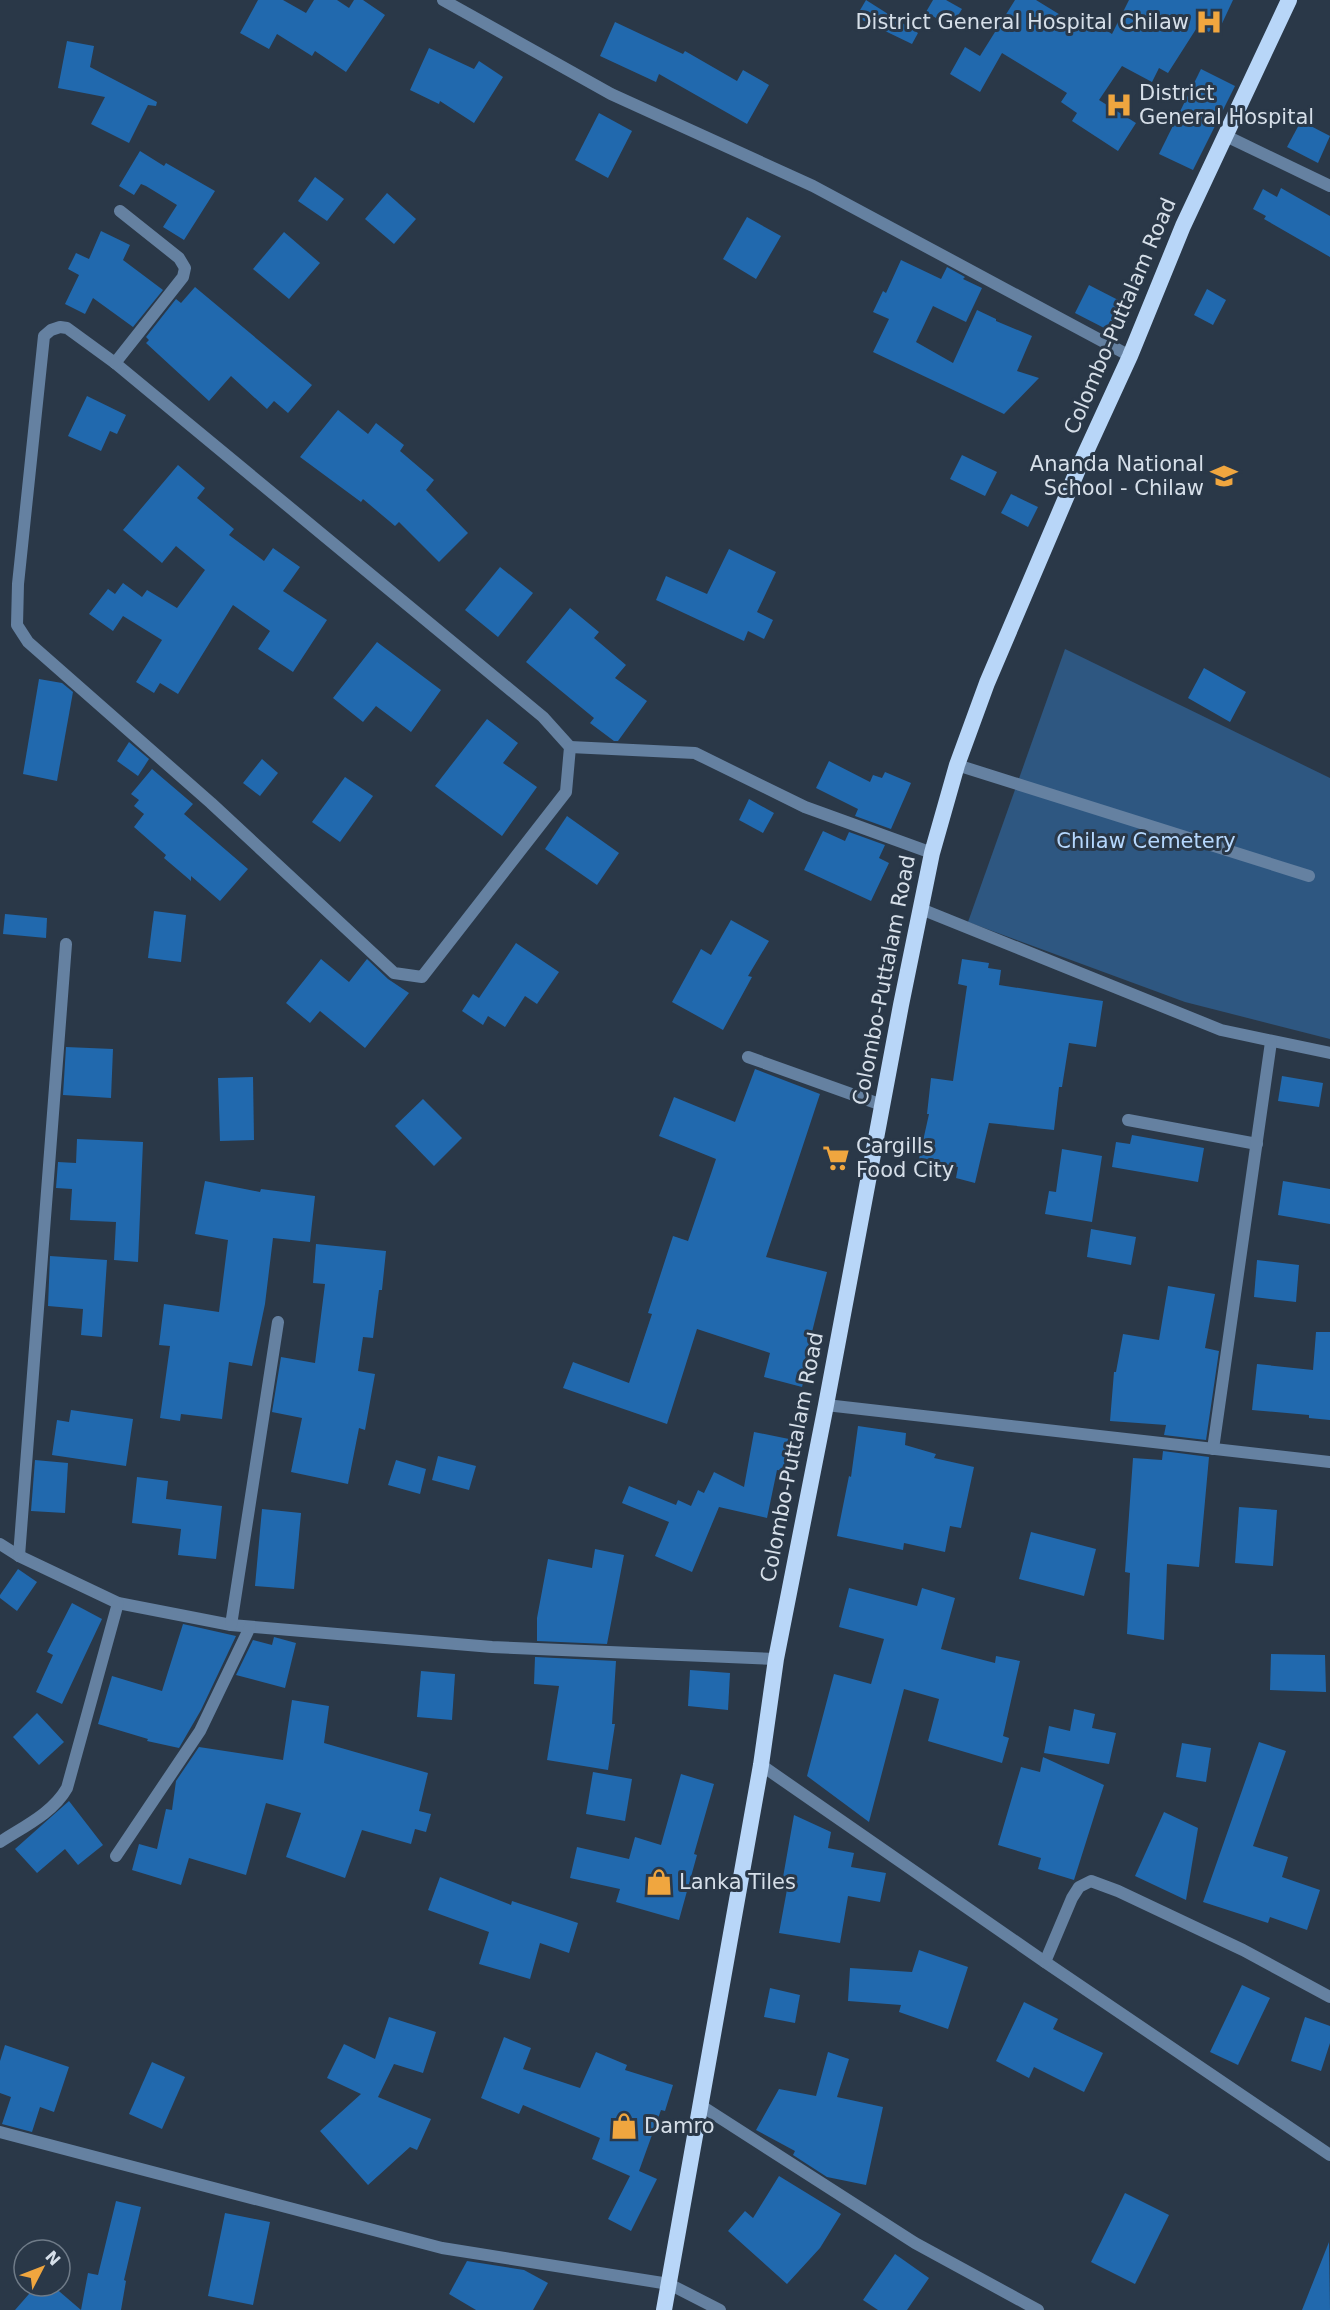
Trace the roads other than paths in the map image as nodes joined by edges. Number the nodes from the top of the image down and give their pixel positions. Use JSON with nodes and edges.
{"nodes":[{"id":1,"x":443,"y":0,"type":"edge"},
{"id":2,"x":1289,"y":0,"type":"edge"},
{"id":3,"x":1224,"y":135,"type":"junction"},
{"id":4,"x":1330,"y":186,"type":"edge"},
{"id":5,"x":120,"y":211,"type":"dead end"},
{"id":6,"x":1130,"y":356,"type":"junction"},
{"id":7,"x":115,"y":363,"type":"junction"},
{"id":8,"x":570,"y":747,"type":"junction"},
{"id":9,"x":957,"y":765,"type":"junction"},
{"id":10,"x":932,"y":853,"type":"junction"},
{"id":11,"x":1309,"y":876,"type":"dead end"},
{"id":12,"x":921,"y":909,"type":"junction"},
{"id":13,"x":66,"y":944,"type":"dead end"},
{"id":14,"x":1270,"y":1041,"type":"junction"},
{"id":15,"x":1330,"y":1053,"type":"edge"},
{"id":16,"x":748,"y":1057,"type":"dead end"},
{"id":17,"x":882,"y":1105,"type":"junction"},
{"id":18,"x":1128,"y":1120,"type":"dead end"},
{"id":19,"x":1257,"y":1144,"type":"junction"},
{"id":20,"x":278,"y":1322,"type":"dead end"},
{"id":21,"x":826,"y":1405,"type":"junction"},
{"id":22,"x":1213,"y":1449,"type":"junction"},
{"id":23,"x":1330,"y":1462,"type":"edge"},
{"id":24,"x":0,"y":1544,"type":"edge"},
{"id":25,"x":19,"y":1556,"type":"junction"},
{"id":26,"x":118,"y":1603,"type":"junction"},
{"id":27,"x":231,"y":1625,"type":"junction"},
{"id":28,"x":250,"y":1627,"type":"junction"},
{"id":29,"x":776,"y":1659,"type":"junction"},
{"id":30,"x":761,"y":1765,"type":"junction"},
{"id":31,"x":0,"y":1842,"type":"edge"},
{"id":32,"x":116,"y":1856,"type":"dead end"},
{"id":33,"x":1045,"y":1962,"type":"junction"},
{"id":34,"x":1330,"y":1997,"type":"edge"},
{"id":35,"x":700,"y":2105,"type":"junction"},
{"id":36,"x":0,"y":2132,"type":"edge"},
{"id":37,"x":1330,"y":2155,"type":"edge"},
{"id":38,"x":669,"y":2284,"type":"junction"},
{"id":39,"x":664,"y":2310,"type":"edge"},
{"id":40,"x":720,"y":2310,"type":"edge"},
{"id":41,"x":1038,"y":2310,"type":"edge"}],
"edges":[{"from":1,"to":6,"type":"street"},
{"from":2,"to":3,"type":"highway","name":"Colombo-Puttalam Road"},
{"from":3,"to":4,"type":"street"},
{"from":3,"to":6,"type":"highway","name":"Colombo-Puttalam Road"},
{"from":5,"to":7,"type":"street"},
{"from":6,"to":9,"type":"highway","name":"Colombo-Puttalam Road"},
{"from":7,"to":8,"type":"street"},
{"from":7,"to":8,"type":"street"},
{"from":8,"to":10,"type":"street"},
{"from":9,"to":10,"type":"highway","name":"Colombo-Puttalam Road"},
{"from":9,"to":11,"type":"street"},
{"from":10,"to":12,"type":"highway","name":"Colombo-Puttalam Road"},
{"from":12,"to":14,"type":"street"},
{"from":12,"to":17,"type":"highway","name":"Colombo-Puttalam Road"},
{"from":13,"to":25,"type":"street"},
{"from":14,"to":15,"type":"street"},
{"from":14,"to":19,"type":"street"},
{"from":16,"to":17,"type":"street"},
{"from":17,"to":21,"type":"highway","name":"Colombo-Puttalam Road"},
{"from":18,"to":19,"type":"street"},
{"from":19,"to":22,"type":"street"},
{"from":20,"to":27,"type":"street"},
{"from":21,"to":22,"type":"street"},
{"from":21,"to":29,"type":"highway","name":"Colombo-Puttalam Road"},
{"from":22,"to":23,"type":"street"},
{"from":24,"to":25,"type":"street"},
{"from":25,"to":26,"type":"street"},
{"from":26,"to":27,"type":"street"},
{"from":26,"to":31,"type":"street"},
{"from":27,"to":28,"type":"street"},
{"from":28,"to":29,"type":"street"},
{"from":28,"to":32,"type":"street"},
{"from":29,"to":30,"type":"highway","name":"Colombo-Puttalam Road"},
{"from":30,"to":33,"type":"street"},
{"from":30,"to":35,"type":"highway","name":"Colombo-Puttalam Road"},
{"from":33,"to":34,"type":"street"},
{"from":33,"to":37,"type":"street"},
{"from":35,"to":38,"type":"highway","name":"Colombo-Puttalam Road"},
{"from":35,"to":41,"type":"street"},
{"from":36,"to":38,"type":"street"},
{"from":38,"to":39,"type":"highway","name":"Colombo-Puttalam Road"},
{"from":38,"to":40,"type":"street"}]}
